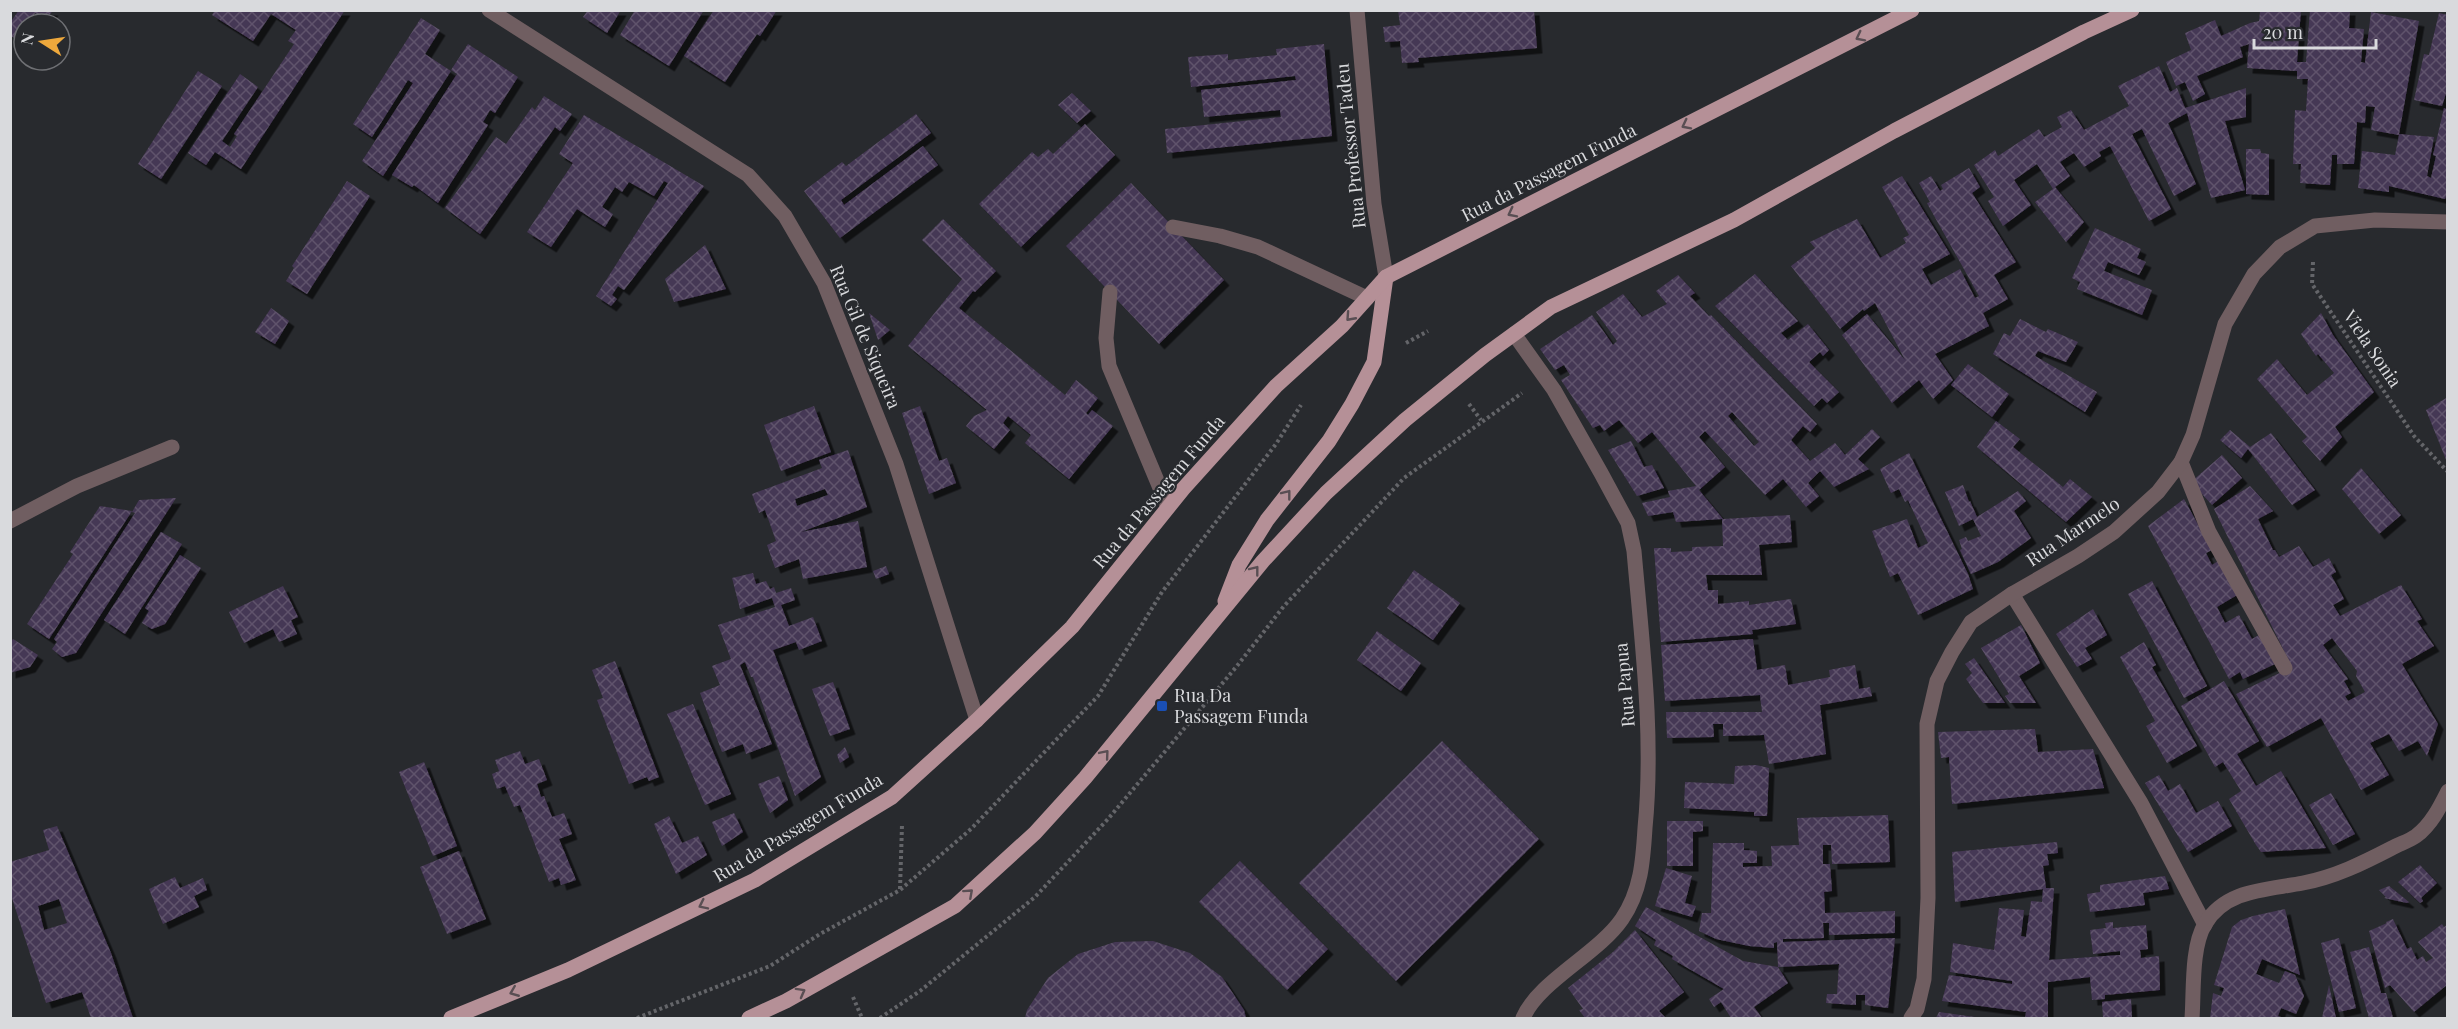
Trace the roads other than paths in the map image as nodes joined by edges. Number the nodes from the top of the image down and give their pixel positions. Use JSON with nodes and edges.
{"nodes":[{"id":1,"x":489,"y":10,"type":"edge"},
{"id":2,"x":1357,"y":10,"type":"edge"},
{"id":3,"x":1912,"y":10,"type":"edge"},
{"id":4,"x":2132,"y":10,"type":"edge"},
{"id":5,"x":2448,"y":222,"type":"edge"},
{"id":6,"x":1173,"y":228,"type":"dead end"},
{"id":7,"x":1386,"y":277,"type":"junction"},
{"id":8,"x":1110,"y":292,"type":"dead end"},
{"id":9,"x":1367,"y":298,"type":"junction"},
{"id":10,"x":1514,"y":334,"type":"junction"},
{"id":11,"x":172,"y":447,"type":"dead end"},
{"id":12,"x":2181,"y":462,"type":"junction"},
{"id":13,"x":1168,"y":507,"type":"junction"},
{"id":14,"x":10,"y":521,"type":"edge"},
{"id":15,"x":2012,"y":594,"type":"junction"},
{"id":16,"x":1218,"y":617,"type":"junction"},
{"id":17,"x":2286,"y":668,"type":"dead end"},
{"id":18,"x":977,"y":720,"type":"junction"},
{"id":19,"x":2448,"y":791,"type":"edge"},
{"id":20,"x":2205,"y":925,"type":"junction"},
{"id":21,"x":451,"y":1018,"type":"edge"},
{"id":22,"x":749,"y":1018,"type":"edge"},
{"id":23,"x":1522,"y":1018,"type":"edge"},
{"id":24,"x":1911,"y":1018,"type":"edge"},
{"id":25,"x":2192,"y":1018,"type":"edge"}],
"edges":[{"from":1,"to":18,"type":"street","name":"Rua Gil de Siqueira"},
{"from":2,"to":7,"type":"street","name":"Rua Professor Tadeu"},
{"from":3,"to":7,"type":"main road","name":"Rua da Passagem Funda","one_way":true},
{"from":4,"to":10,"type":"main road"},
{"from":5,"to":12,"type":"street","name":"Rua Marmelo"},
{"from":6,"to":9,"type":"street"},
{"from":7,"to":9,"type":"main road","name":"Rua da Passagem Funda"},
{"from":16,"to":7,"type":"main road","one_way":true},
{"from":8,"to":13,"type":"street"},
{"from":9,"to":13,"type":"main road","name":"Rua da Passagem Funda","one_way":true},
{"from":16,"to":10,"type":"main road","one_way":true},
{"from":10,"to":23,"type":"street","name":"Rua Papua"},
{"from":11,"to":14,"type":"street"},
{"from":12,"to":15,"type":"street","name":"Rua Marmelo"},
{"from":12,"to":17,"type":"street"},
{"from":13,"to":18,"type":"main road","name":"Rua da Passagem Funda"},
{"from":15,"to":20,"type":"street"},
{"from":15,"to":24,"type":"street","name":"Rua Marmelo"},
{"from":22,"to":16,"type":"main road","one_way":true},
{"from":18,"to":21,"type":"main road","name":"Rua da Passagem Funda","one_way":true},
{"from":19,"to":20,"type":"street"},
{"from":20,"to":25,"type":"street"}]}
